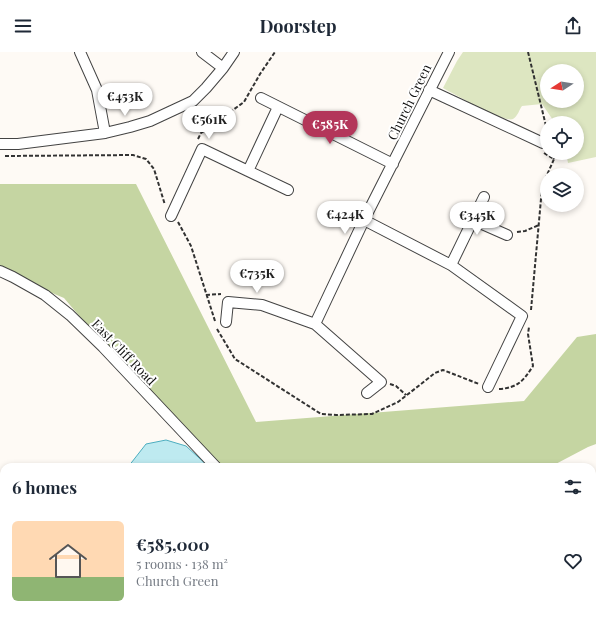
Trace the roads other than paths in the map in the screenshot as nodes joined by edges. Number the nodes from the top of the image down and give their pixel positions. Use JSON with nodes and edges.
{"nodes":[{"id":1,"x":80,"y":52,"type":"edge"},
{"id":2,"x":202,"y":52,"type":"edge"},
{"id":3,"x":234,"y":52,"type":"edge"},
{"id":4,"x":447,"y":53,"type":"edge"},
{"id":5,"x":223,"y":68,"type":"junction"},
{"id":6,"x":429,"y":90,"type":"junction"},
{"id":7,"x":261,"y":98,"type":"dead end"},
{"id":8,"x":278,"y":107,"type":"junction"},
{"id":9,"x":105,"y":133,"type":"junction"},
{"id":10,"x":540,"y":141,"type":"edge"},
{"id":11,"x":0,"y":144,"type":"edge"},
{"id":12,"x":393,"y":164,"type":"junction"},
{"id":13,"x":248,"y":171,"type":"junction"},
{"id":14,"x":288,"y":190,"type":"dead end"},
{"id":15,"x":484,"y":197,"type":"dead end"},
{"id":16,"x":171,"y":216,"type":"dead end"},
{"id":17,"x":364,"y":220,"type":"junction"},
{"id":18,"x":473,"y":220,"type":"junction"},
{"id":19,"x":507,"y":235,"type":"road end"},
{"id":20,"x":451,"y":265,"type":"junction"},
{"id":21,"x":0,"y":271,"type":"edge"},
{"id":22,"x":317,"y":320,"type":"junction"},
{"id":23,"x":226,"y":322,"type":"dead end"},
{"id":24,"x":488,"y":387,"type":"dead end"},
{"id":25,"x":367,"y":393,"type":"dead end"},
{"id":26,"x":212,"y":463,"type":"edge"}],
"edges":[{"from":1,"to":9,"type":"street"},
{"from":2,"to":5,"type":"street"},
{"from":3,"to":5,"type":"street"},
{"from":4,"to":6,"type":"street","name":"Church Green"},
{"from":5,"to":9,"type":"street"},
{"from":6,"to":10,"type":"street"},
{"from":6,"to":12,"type":"street","name":"Church Green"},
{"from":7,"to":8,"type":"street"},
{"from":8,"to":12,"type":"street"},
{"from":8,"to":13,"type":"street"},
{"from":9,"to":11,"type":"street"},
{"from":12,"to":17,"type":"street","name":"Church Green"},
{"from":13,"to":14,"type":"street"},
{"from":13,"to":16,"type":"street"},
{"from":15,"to":18,"type":"street"},
{"from":17,"to":20,"type":"street"},
{"from":17,"to":22,"type":"street","name":"Church Green"},
{"from":18,"to":19,"type":"street"},
{"from":18,"to":20,"type":"street"},
{"from":20,"to":24,"type":"street"},
{"from":21,"to":26,"type":"street","name":"East Cliff Road"},
{"from":22,"to":23,"type":"street"},
{"from":22,"to":25,"type":"street"}]}
